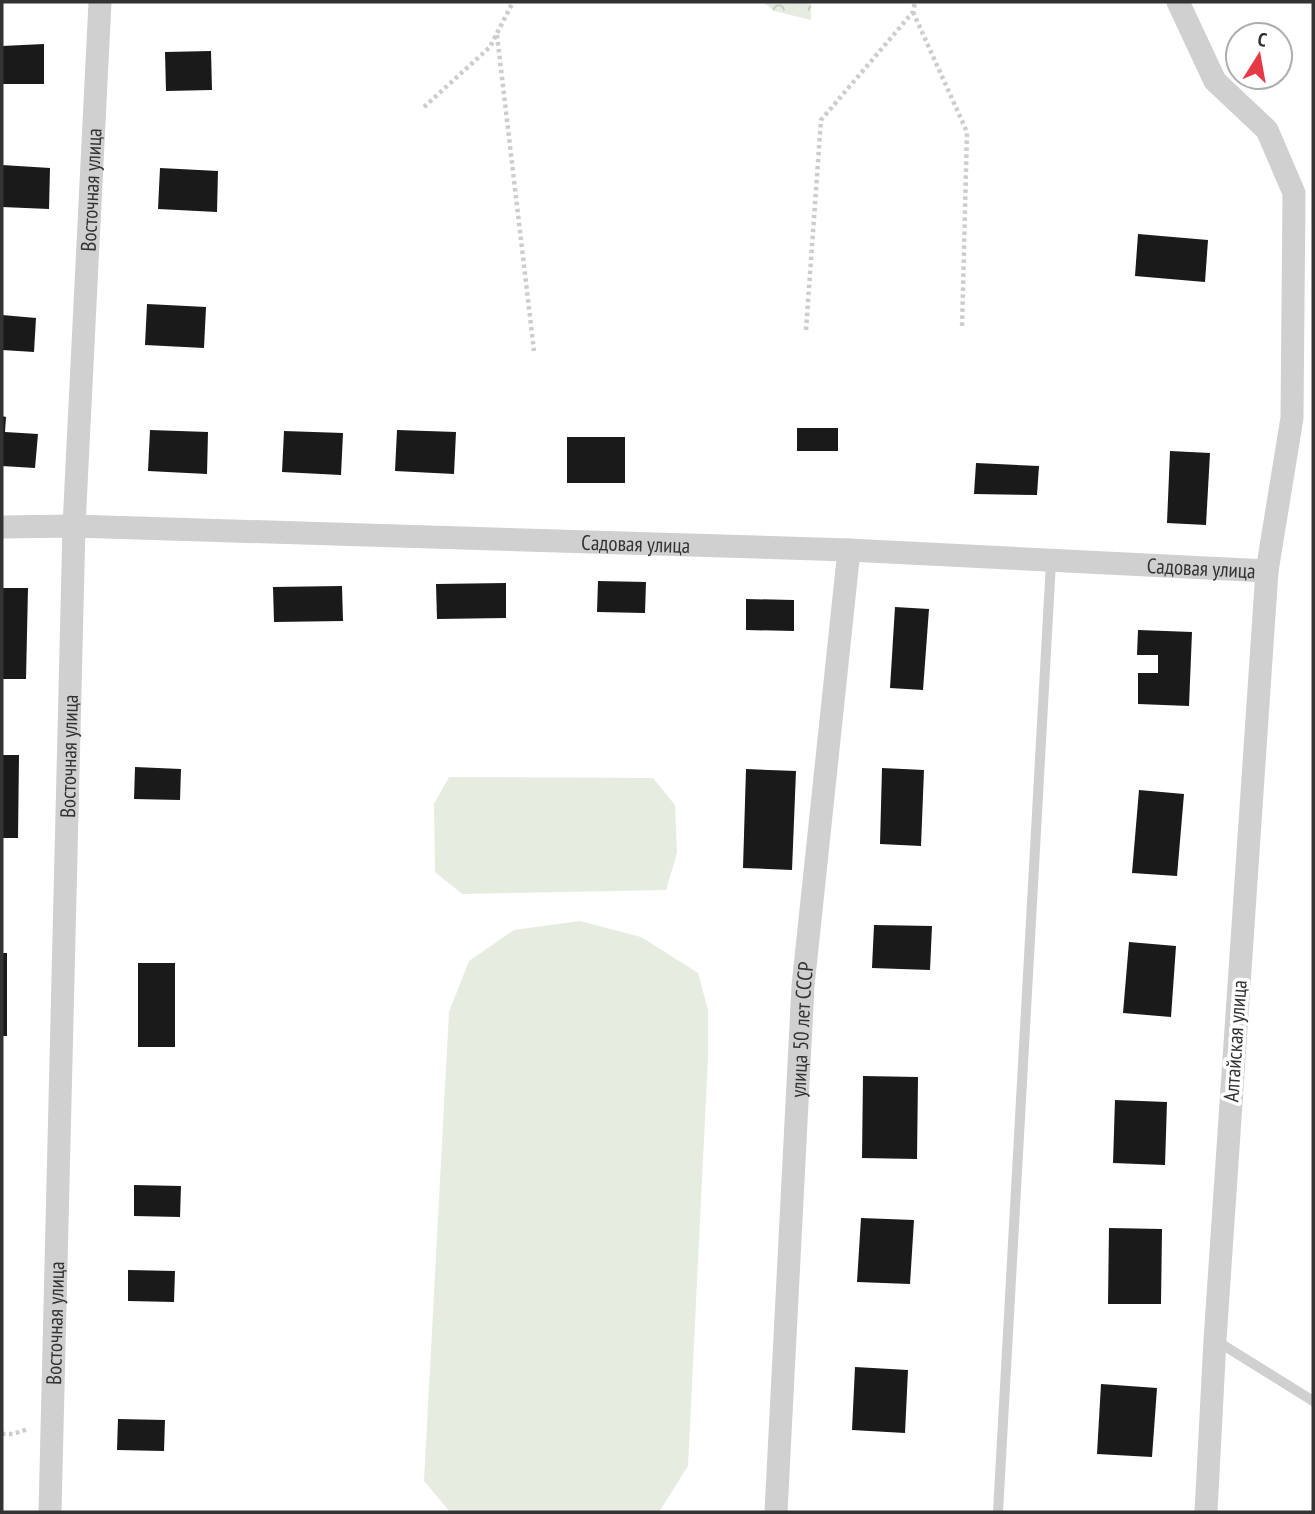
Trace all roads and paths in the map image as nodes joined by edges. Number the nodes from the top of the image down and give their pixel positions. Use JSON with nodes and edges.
{"nodes":[{"id":1,"x":100,"y":2,"type":"edge"},
{"id":2,"x":513,"y":2,"type":"edge"},
{"id":3,"x":915,"y":2,"type":"edge"},
{"id":4,"x":1178,"y":2,"type":"edge"},
{"id":5,"x":913,"y":12,"type":"junction"},
{"id":6,"x":497,"y":35,"type":"junction"},
{"id":7,"x":424,"y":107,"type":"dead end"},
{"id":8,"x":962,"y":328,"type":"dead end"},
{"id":9,"x":806,"y":330,"type":"dead end"},
{"id":10,"x":534,"y":351,"type":"dead end"},
{"id":11,"x":74,"y":526,"type":"junction"},
{"id":12,"x":2,"y":527,"type":"edge"},
{"id":13,"x":849,"y":550,"type":"junction"},
{"id":14,"x":1051,"y":562,"type":"junction"},
{"id":15,"x":1267,"y":571,"type":"junction"},
{"id":16,"x":1215,"y":1340,"type":"junction"},
{"id":17,"x":1313,"y":1401,"type":"edge"},
{"id":18,"x":50,"y":1512,"type":"edge"},
{"id":19,"x":776,"y":1512,"type":"edge"},
{"id":20,"x":998,"y":1512,"type":"edge"},
{"id":21,"x":1206,"y":1512,"type":"edge"}],
"edges":[{"from":1,"to":11,"type":"street","name":"Восточная улица"},
{"from":2,"to":6,"type":"path"},
{"from":3,"to":5,"type":"path"},
{"from":4,"to":15,"type":"street","name":"Алтайская улица"},
{"from":5,"to":8,"type":"path"},
{"from":5,"to":9,"type":"path"},
{"from":6,"to":7,"type":"path"},
{"from":6,"to":10,"type":"path"},
{"from":11,"to":12,"type":"street","name":"Садовая улица"},
{"from":11,"to":13,"type":"street","name":"Садовая улица"},
{"from":11,"to":18,"type":"street","name":"Восточная улица"},
{"from":13,"to":14,"type":"street","name":"Садовая улица"},
{"from":13,"to":19,"type":"street","name":"улица 50 лет СССР"},
{"from":14,"to":15,"type":"street","name":"Садовая улица"},
{"from":14,"to":20,"type":"lane"},
{"from":15,"to":16,"type":"street","name":"Алтайская улица"},
{"from":16,"to":17,"type":"lane"},
{"from":16,"to":21,"type":"street","name":"Алтайская улица"}]}
